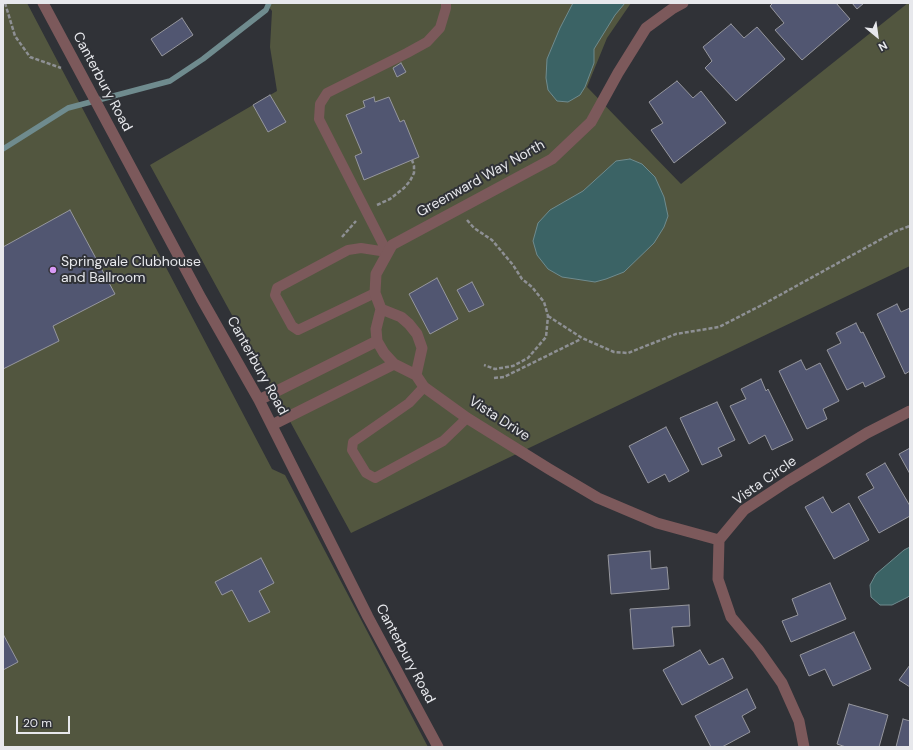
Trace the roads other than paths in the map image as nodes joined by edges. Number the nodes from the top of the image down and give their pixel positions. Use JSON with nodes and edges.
{"nodes":[{"id":1,"x":43,"y":3,"type":"edge"},
{"id":2,"x":446,"y":3,"type":"edge"},
{"id":3,"x":683,"y":3,"type":"edge"},
{"id":4,"x":390,"y":249,"type":"junction"},
{"id":5,"x":375,"y":293,"type":"junction"},
{"id":6,"x":381,"y":309,"type":"junction"},
{"id":7,"x":377,"y":341,"type":"junction"},
{"id":8,"x":394,"y":364,"type":"junction"},
{"id":9,"x":416,"y":375,"type":"junction"},
{"id":10,"x":424,"y":387,"type":"junction"},
{"id":11,"x":260,"y":400,"type":"junction"},
{"id":12,"x":910,"y":411,"type":"edge"},
{"id":13,"x":467,"y":418,"type":"junction"},
{"id":14,"x":272,"y":425,"type":"junction"},
{"id":15,"x":719,"y":540,"type":"junction"},
{"id":16,"x":438,"y":747,"type":"edge"},
{"id":17,"x":804,"y":747,"type":"edge"}],
"edges":[{"from":1,"to":11,"type":"street","name":"Canterbury Road"},
{"from":2,"to":4,"type":"lane"},
{"from":3,"to":4,"type":"street","name":"Greenward Way North"},
{"from":4,"to":5,"type":"street"},
{"from":4,"to":5,"type":"lane"},
{"from":5,"to":6,"type":"street"},
{"from":6,"to":7,"type":"street"},
{"from":6,"to":9,"type":"street"},
{"from":7,"to":8,"type":"street"},
{"from":7,"to":11,"type":"street"},
{"from":8,"to":9,"type":"street","name":"Vista Drive"},
{"from":8,"to":14,"type":"street"},
{"from":9,"to":10,"type":"street","name":"Vista Drive"},
{"from":10,"to":13,"type":"street","name":"Vista Drive"},
{"from":10,"to":13,"type":"lane"},
{"from":11,"to":14,"type":"street","name":"Canterbury Road"},
{"from":12,"to":15,"type":"street","name":"Vista Circle"},
{"from":13,"to":15,"type":"street","name":"Vista Drive"},
{"from":14,"to":16,"type":"street","name":"Canterbury Road"},
{"from":15,"to":17,"type":"street"}]}
